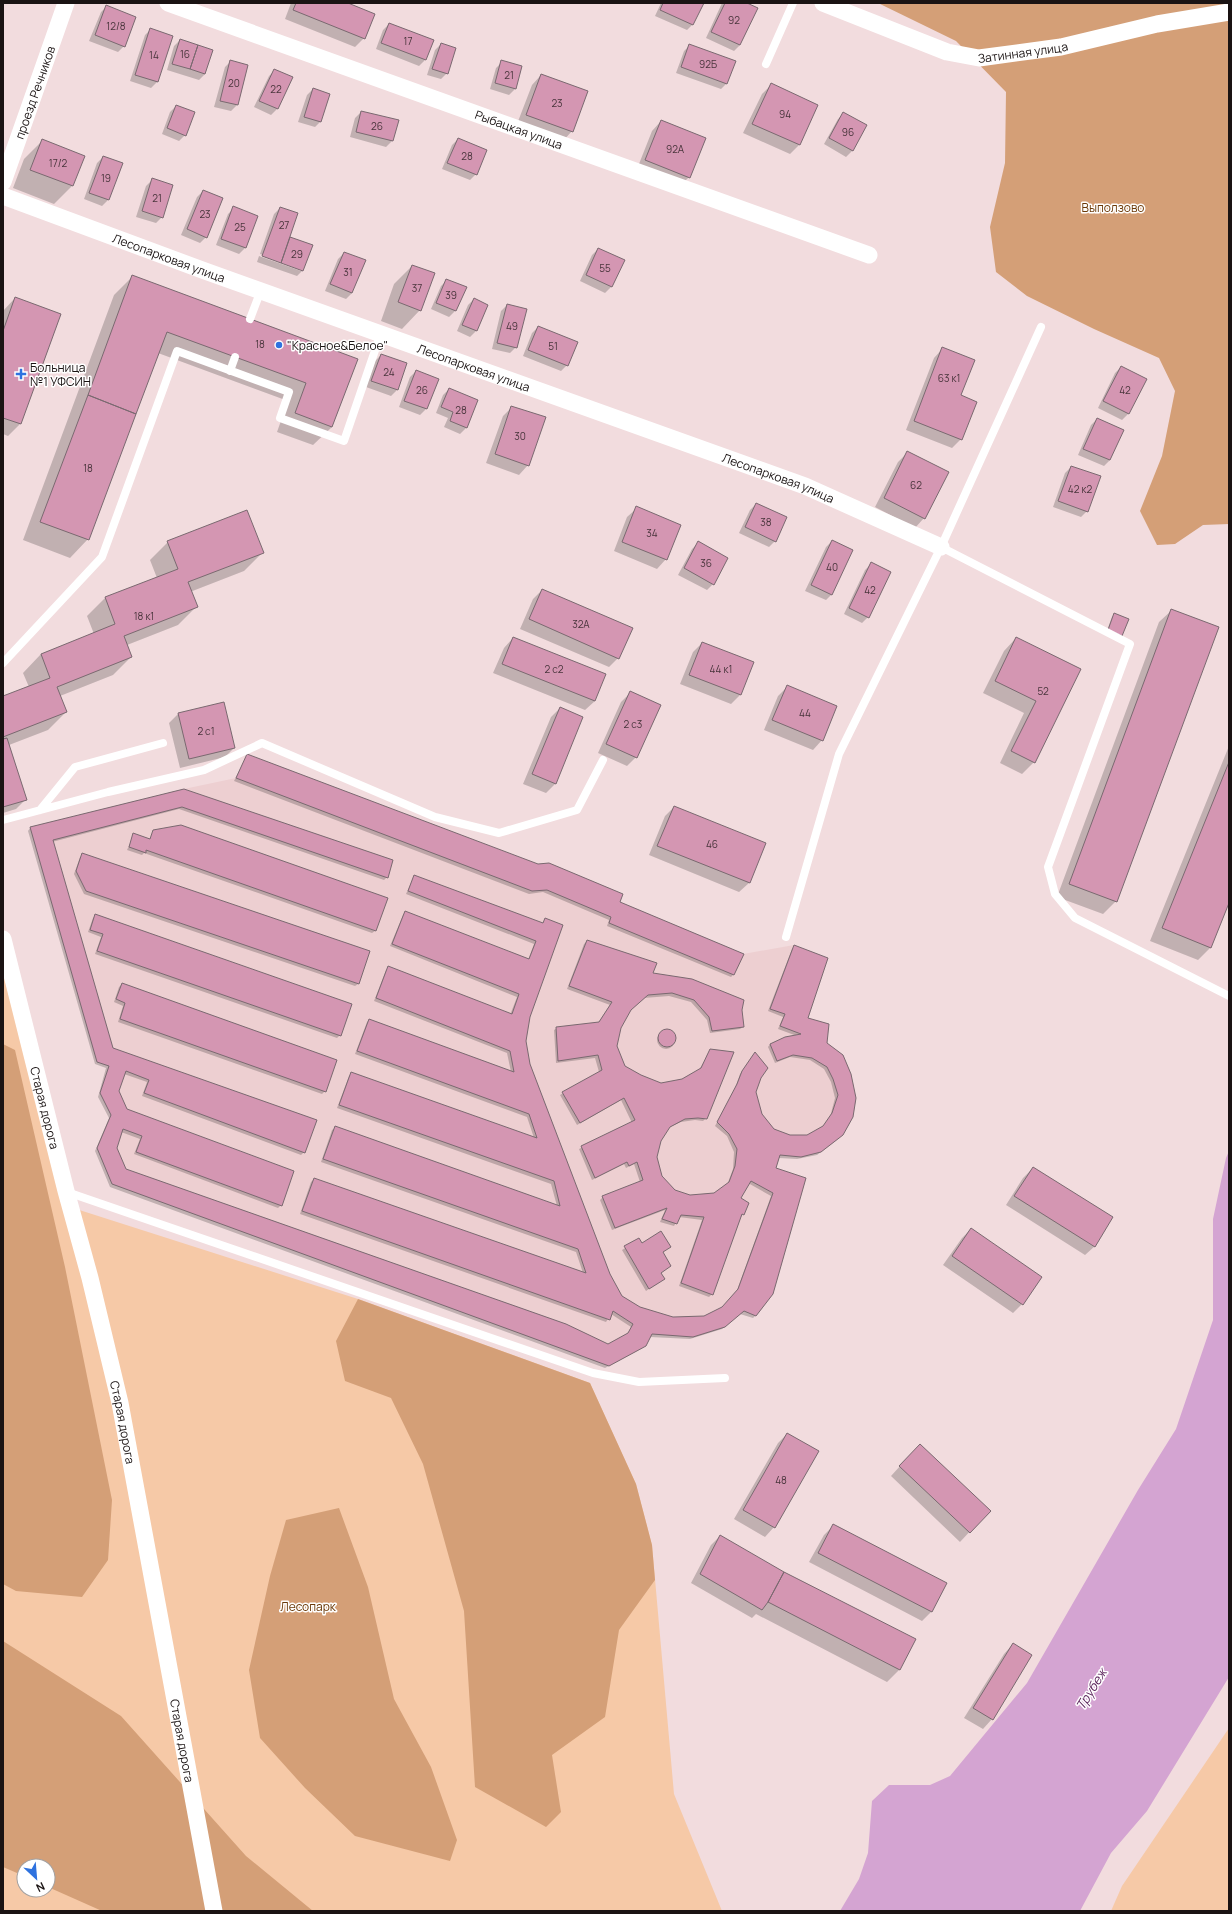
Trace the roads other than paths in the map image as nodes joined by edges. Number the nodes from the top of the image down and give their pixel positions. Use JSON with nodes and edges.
{"nodes":[{"id":1,"x":66,"y":3,"type":"edge"},
{"id":2,"x":168,"y":3,"type":"edge"},
{"id":3,"x":793,"y":3,"type":"edge"},
{"id":4,"x":823,"y":3,"type":"edge"},
{"id":5,"x":1229,"y":12,"type":"edge"},
{"id":6,"x":766,"y":64,"type":"dead end"},
{"id":7,"x":3,"y":182,"type":"edge"},
{"id":8,"x":3,"y":196,"type":"edge"},
{"id":9,"x":869,"y":255,"type":"dead end"},
{"id":10,"x":260,"y":290,"type":"junction"},
{"id":11,"x":250,"y":319,"type":"dead end"},
{"id":12,"x":1041,"y":327,"type":"dead end"},
{"id":13,"x":382,"y":333,"type":"junction"},
{"id":14,"x":235,"y":357,"type":"dead end"},
{"id":15,"x":230,"y":371,"type":"junction"},
{"id":16,"x":941,"y":547,"type":"junction"},
{"id":17,"x":3,"y":663,"type":"edge"},
{"id":18,"x":163,"y":743,"type":"dead end"},
{"id":19,"x":603,"y":760,"type":"dead end"},
{"id":20,"x":40,"y":810,"type":"junction"},
{"id":21,"x":3,"y":820,"type":"edge"},
{"id":22,"x":786,"y":937,"type":"dead end"},
{"id":23,"x":3,"y":939,"type":"edge"},
{"id":24,"x":1229,"y":996,"type":"edge"},
{"id":25,"x":66,"y":1191,"type":"junction"},
{"id":26,"x":725,"y":1378,"type":"dead end"},
{"id":27,"x":214,"y":1911,"type":"edge"}],
"edges":[{"from":1,"to":7,"type":"street","name":"проезд Речников"},
{"from":2,"to":9,"type":"street","name":"Рыбацкая улица"},
{"from":3,"to":6,"type":"lane"},
{"from":4,"to":5,"type":"street","name":"Затинная улица"},
{"from":8,"to":10,"type":"street","name":"Лесопарковая улица"},
{"from":10,"to":11,"type":"lane"},
{"from":10,"to":13,"type":"street","name":"Лесопарковая улица"},
{"from":12,"to":16,"type":"lane"},
{"from":13,"to":15,"type":"lane"},
{"from":13,"to":16,"type":"street","name":"Лесопарковая улица"},
{"from":14,"to":15,"type":"lane"},
{"from":15,"to":17,"type":"lane"},
{"from":16,"to":22,"type":"lane"},
{"from":16,"to":24,"type":"lane"},
{"from":18,"to":20,"type":"lane"},
{"from":19,"to":20,"type":"lane"},
{"from":20,"to":21,"type":"lane"},
{"from":23,"to":25,"type":"street","name":"Старая дорога"},
{"from":25,"to":26,"type":"lane"},
{"from":25,"to":27,"type":"street","name":"Старая дорога"}]}
